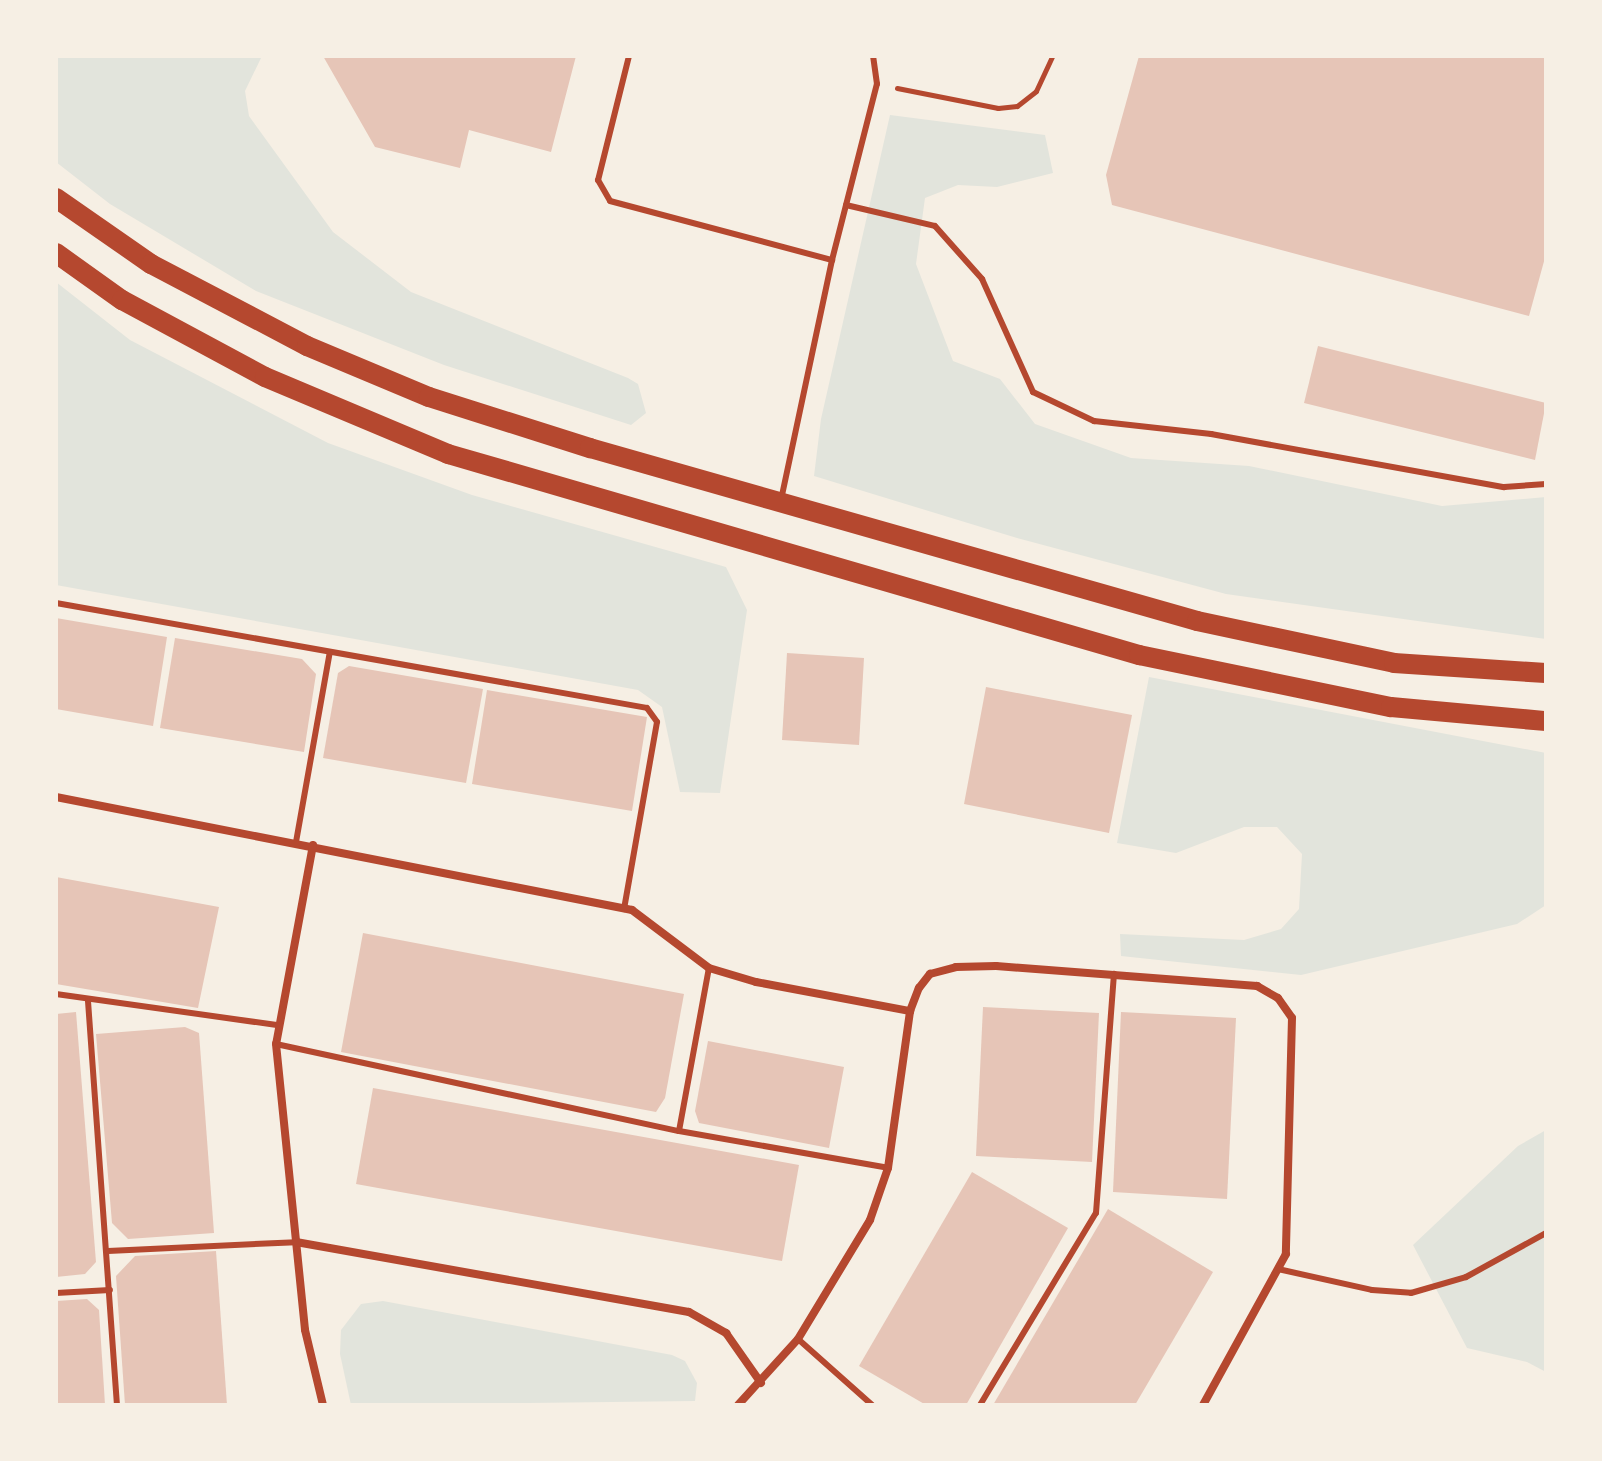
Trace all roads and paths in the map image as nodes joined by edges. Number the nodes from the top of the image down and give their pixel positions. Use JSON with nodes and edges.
{"nodes":[{"id":1,"x":629,"y":56,"type":"edge"},
{"id":2,"x":873,"y":56,"type":"edge"},
{"id":3,"x":1052,"y":56,"type":"edge"},
{"id":4,"x":877,"y":84,"type":"junction"},
{"id":5,"x":56,"y":198,"type":"edge"},
{"id":6,"x":846,"y":205,"type":"junction"},
{"id":7,"x":56,"y":253,"type":"edge"},
{"id":8,"x":832,"y":260,"type":"junction"},
{"id":9,"x":1546,"y":484,"type":"edge"},
{"id":10,"x":781,"y":503,"type":"junction"},
{"id":11,"x":56,"y":603,"type":"edge"},
{"id":12,"x":330,"y":652,"type":"junction"},
{"id":13,"x":1546,"y":673,"type":"edge"},
{"id":14,"x":1546,"y":721,"type":"edge"},
{"id":15,"x":56,"y":797,"type":"edge"},
{"id":16,"x":296,"y":842,"type":"junction"},
{"id":17,"x":313,"y":845,"type":"junction"},
{"id":18,"x":624,"y":909,"type":"junction"},
{"id":19,"x":709,"y":968,"type":"junction"},
{"id":20,"x":1114,"y":973,"type":"junction"},
{"id":21,"x":56,"y":994,"type":"edge"},
{"id":22,"x":88,"y":1001,"type":"junction"},
{"id":23,"x":910,"y":1011,"type":"junction"},
{"id":24,"x":277,"y":1025,"type":"junction"},
{"id":25,"x":276,"y":1044,"type":"junction"},
{"id":26,"x":679,"y":1131,"type":"junction"},
{"id":27,"x":888,"y":1168,"type":"junction"},
{"id":28,"x":1546,"y":1233,"type":"edge"},
{"id":29,"x":296,"y":1242,"type":"junction"},
{"id":30,"x":108,"y":1251,"type":"junction"},
{"id":31,"x":1278,"y":1269,"type":"junction"},
{"id":32,"x":110,"y":1290,"type":"junction"},
{"id":33,"x":56,"y":1293,"type":"edge"},
{"id":34,"x":798,"y":1339,"type":"junction"},
{"id":35,"x":761,"y":1383,"type":"junction"},
{"id":36,"x":117,"y":1405,"type":"edge"},
{"id":37,"x":323,"y":1405,"type":"edge"},
{"id":38,"x":738,"y":1405,"type":"edge"},
{"id":39,"x":872,"y":1405,"type":"edge"},
{"id":40,"x":980,"y":1405,"type":"edge"},
{"id":41,"x":1203,"y":1405,"type":"edge"}],
"edges":[{"from":1,"to":8,"type":"lane"},
{"from":2,"to":4,"type":"lane"},
{"from":3,"to":4,"type":"path"},
{"from":4,"to":6,"type":"lane"},
{"from":5,"to":10,"type":"main road"},
{"from":6,"to":8,"type":"lane"},
{"from":6,"to":9,"type":"lane"},
{"from":7,"to":14,"type":"main road"},
{"from":8,"to":10,"type":"lane"},
{"from":10,"to":13,"type":"main road"},
{"from":11,"to":12,"type":"lane"},
{"from":12,"to":16,"type":"lane"},
{"from":12,"to":18,"type":"lane"},
{"from":15,"to":16,"type":"street"},
{"from":16,"to":17,"type":"street"},
{"from":17,"to":18,"type":"street"},
{"from":17,"to":24,"type":"street"},
{"from":18,"to":19,"type":"street"},
{"from":19,"to":23,"type":"street"},
{"from":19,"to":26,"type":"lane"},
{"from":20,"to":23,"type":"street"},
{"from":20,"to":31,"type":"street"},
{"from":20,"to":40,"type":"lane"},
{"from":21,"to":22,"type":"lane"},
{"from":22,"to":24,"type":"lane"},
{"from":22,"to":30,"type":"lane"},
{"from":23,"to":27,"type":"street"},
{"from":24,"to":25,"type":"street"},
{"from":25,"to":26,"type":"lane"},
{"from":25,"to":29,"type":"street"},
{"from":26,"to":27,"type":"lane"},
{"from":27,"to":34,"type":"street"},
{"from":28,"to":31,"type":"lane"},
{"from":29,"to":30,"type":"lane"},
{"from":29,"to":35,"type":"street"},
{"from":29,"to":37,"type":"street"},
{"from":30,"to":32,"type":"lane"},
{"from":31,"to":41,"type":"street"},
{"from":32,"to":33,"type":"lane"},
{"from":32,"to":36,"type":"lane"},
{"from":34,"to":35,"type":"street"},
{"from":34,"to":39,"type":"lane"},
{"from":35,"to":38,"type":"street"}]}
